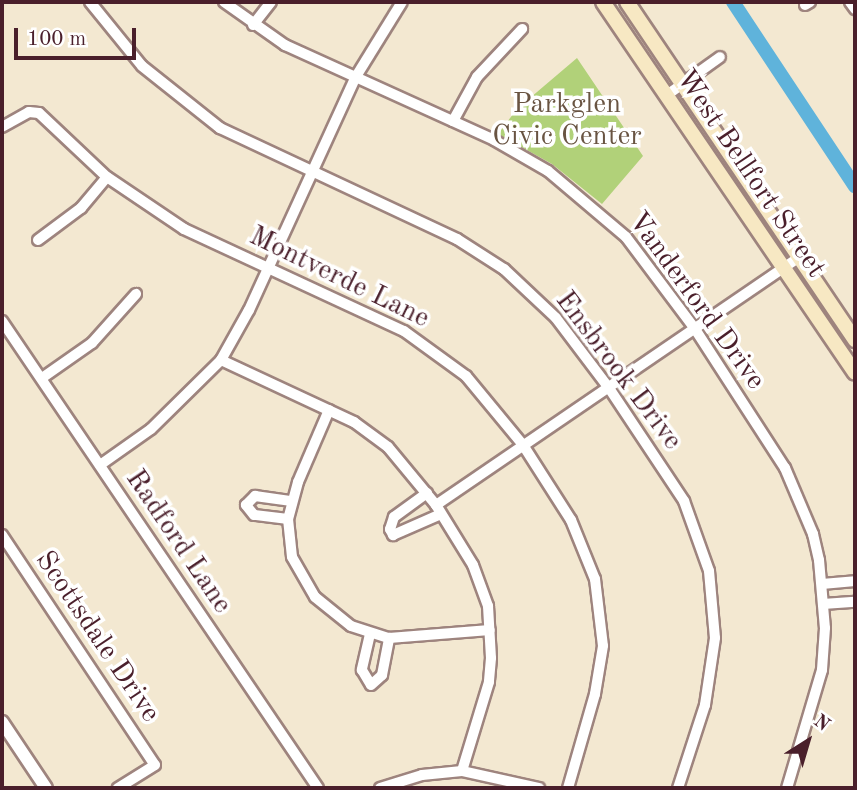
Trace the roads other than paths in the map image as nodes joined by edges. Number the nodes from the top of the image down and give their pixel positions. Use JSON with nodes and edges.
{"nodes":[{"id":1,"x":90,"y":2,"type":"edge"},
{"id":2,"x":224,"y":2,"type":"edge"},
{"id":3,"x":271,"y":2,"type":"edge"},
{"id":4,"x":402,"y":2,"type":"edge"},
{"id":5,"x":603,"y":2,"type":"edge"},
{"id":6,"x":627,"y":2,"type":"edge"},
{"id":7,"x":850,"y":2,"type":"edge"},
{"id":8,"x":855,"y":9,"type":"edge"},
{"id":9,"x":253,"y":25,"type":"junction"},
{"id":10,"x":522,"y":29,"type":"dead end"},
{"id":11,"x":720,"y":57,"type":"dead end"},
{"id":12,"x":355,"y":78,"type":"junction"},
{"id":13,"x":681,"y":84,"type":"junction"},
{"id":14,"x":667,"y":95,"type":"junction"},
{"id":15,"x":453,"y":121,"type":"junction"},
{"id":16,"x":2,"y":127,"type":"edge"},
{"id":17,"x":313,"y":173,"type":"junction"},
{"id":18,"x":107,"y":177,"type":"junction"},
{"id":19,"x":38,"y":240,"type":"dead end"},
{"id":20,"x":799,"y":257,"type":"junction"},
{"id":21,"x":785,"y":268,"type":"junction"},
{"id":22,"x":268,"y":269,"type":"junction"},
{"id":23,"x":136,"y":295,"type":"dead end"},
{"id":24,"x":2,"y":321,"type":"edge"},
{"id":25,"x":695,"y":329,"type":"junction"},
{"id":26,"x":855,"y":340,"type":"edge"},
{"id":27,"x":221,"y":360,"type":"junction"},
{"id":28,"x":855,"y":373,"type":"edge"},
{"id":29,"x":42,"y":378,"type":"junction"},
{"id":30,"x":609,"y":388,"type":"junction"},
{"id":31,"x":330,"y":411,"type":"junction"},
{"id":32,"x":523,"y":445,"type":"junction"},
{"id":33,"x":100,"y":465,"type":"junction"},
{"id":34,"x":427,"y":493,"type":"junction"},
{"id":35,"x":292,"y":501,"type":"junction"},
{"id":36,"x":439,"y":510,"type":"junction"},
{"id":37,"x":288,"y":519,"type":"junction"},
{"id":38,"x":2,"y":535,"type":"edge"},
{"id":39,"x":855,"y":581,"type":"edge"},
{"id":40,"x":822,"y":584,"type":"junction"},
{"id":41,"x":855,"y":601,"type":"edge"},
{"id":42,"x":823,"y":604,"type":"junction"},
{"id":43,"x":491,"y":630,"type":"junction"},
{"id":44,"x":370,"y":634,"type":"junction"},
{"id":45,"x":389,"y":638,"type":"junction"},
{"id":46,"x":2,"y":722,"type":"edge"},
{"id":47,"x":461,"y":771,"type":"junction"},
{"id":48,"x":46,"y":788,"type":"edge"},
{"id":49,"x":118,"y":788,"type":"edge"},
{"id":50,"x":318,"y":788,"type":"edge"},
{"id":51,"x":380,"y":788,"type":"edge"},
{"id":52,"x":539,"y":788,"type":"edge"},
{"id":53,"x":568,"y":788,"type":"edge"},
{"id":54,"x":678,"y":788,"type":"edge"},
{"id":55,"x":787,"y":788,"type":"edge"}],
"edges":[{"from":1,"to":17,"type":"street","name":"Ensbrook Drive"},
{"from":2,"to":9,"type":"street","name":"Vanderford Drive"},
{"from":3,"to":9,"type":"street"},
{"from":4,"to":12,"type":"street"},
{"from":5,"to":14,"type":"main road","name":"West Bellfort Street"},
{"from":6,"to":13,"type":"main road","name":"West Bellfort Street"},
{"from":7,"to":8,"type":"street"},
{"from":9,"to":12,"type":"street","name":"Vanderford Drive"},
{"from":10,"to":15,"type":"street"},
{"from":11,"to":13,"type":"street"},
{"from":12,"to":15,"type":"street","name":"Vanderford Drive"},
{"from":12,"to":17,"type":"street"},
{"from":13,"to":14,"type":"street"},
{"from":13,"to":20,"type":"main road","name":"West Bellfort Street"},
{"from":14,"to":21,"type":"main road","name":"West Bellfort Street"},
{"from":15,"to":25,"type":"street","name":"Vanderford Drive"},
{"from":16,"to":18,"type":"street","name":"Montverde Lane"},
{"from":17,"to":22,"type":"street"},
{"from":17,"to":30,"type":"street","name":"Ensbrook Drive"},
{"from":18,"to":19,"type":"street"},
{"from":18,"to":22,"type":"street","name":"Montverde Lane"},
{"from":20,"to":21,"type":"street"},
{"from":20,"to":26,"type":"main road","name":"West Bellfort Street"},
{"from":21,"to":25,"type":"street"},
{"from":21,"to":28,"type":"main road","name":"West Bellfort Street"},
{"from":22,"to":27,"type":"street"},
{"from":22,"to":32,"type":"street","name":"Montverde Lane"},
{"from":23,"to":29,"type":"street"},
{"from":24,"to":29,"type":"street","name":"Radford Lane"},
{"from":25,"to":30,"type":"street"},
{"from":25,"to":40,"type":"street","name":"Vanderford Drive"},
{"from":27,"to":31,"type":"street"},
{"from":27,"to":33,"type":"street"},
{"from":29,"to":33,"type":"street","name":"Radford Lane"},
{"from":30,"to":32,"type":"street"},
{"from":30,"to":54,"type":"street","name":"Ensbrook Drive"},
{"from":31,"to":34,"type":"street"},
{"from":31,"to":35,"type":"street"},
{"from":32,"to":36,"type":"street"},
{"from":32,"to":53,"type":"street","name":"Montverde Lane"},
{"from":33,"to":50,"type":"street","name":"Radford Lane"},
{"from":34,"to":36,"type":"street"},
{"from":34,"to":36,"type":"street"},
{"from":35,"to":37,"type":"street"},
{"from":35,"to":37,"type":"street"},
{"from":36,"to":43,"type":"street"},
{"from":37,"to":44,"type":"street"},
{"from":38,"to":49,"type":"street","name":"Scottsdale Drive"},
{"from":39,"to":40,"type":"street"},
{"from":40,"to":42,"type":"street","name":"Vanderford Drive"},
{"from":41,"to":42,"type":"street"},
{"from":42,"to":55,"type":"street","name":"Vanderford Drive"},
{"from":43,"to":45,"type":"street"},
{"from":43,"to":47,"type":"street"},
{"from":44,"to":45,"type":"street"},
{"from":44,"to":45,"type":"street"},
{"from":46,"to":48,"type":"street"},
{"from":47,"to":51,"type":"street"},
{"from":47,"to":52,"type":"street"}]}
